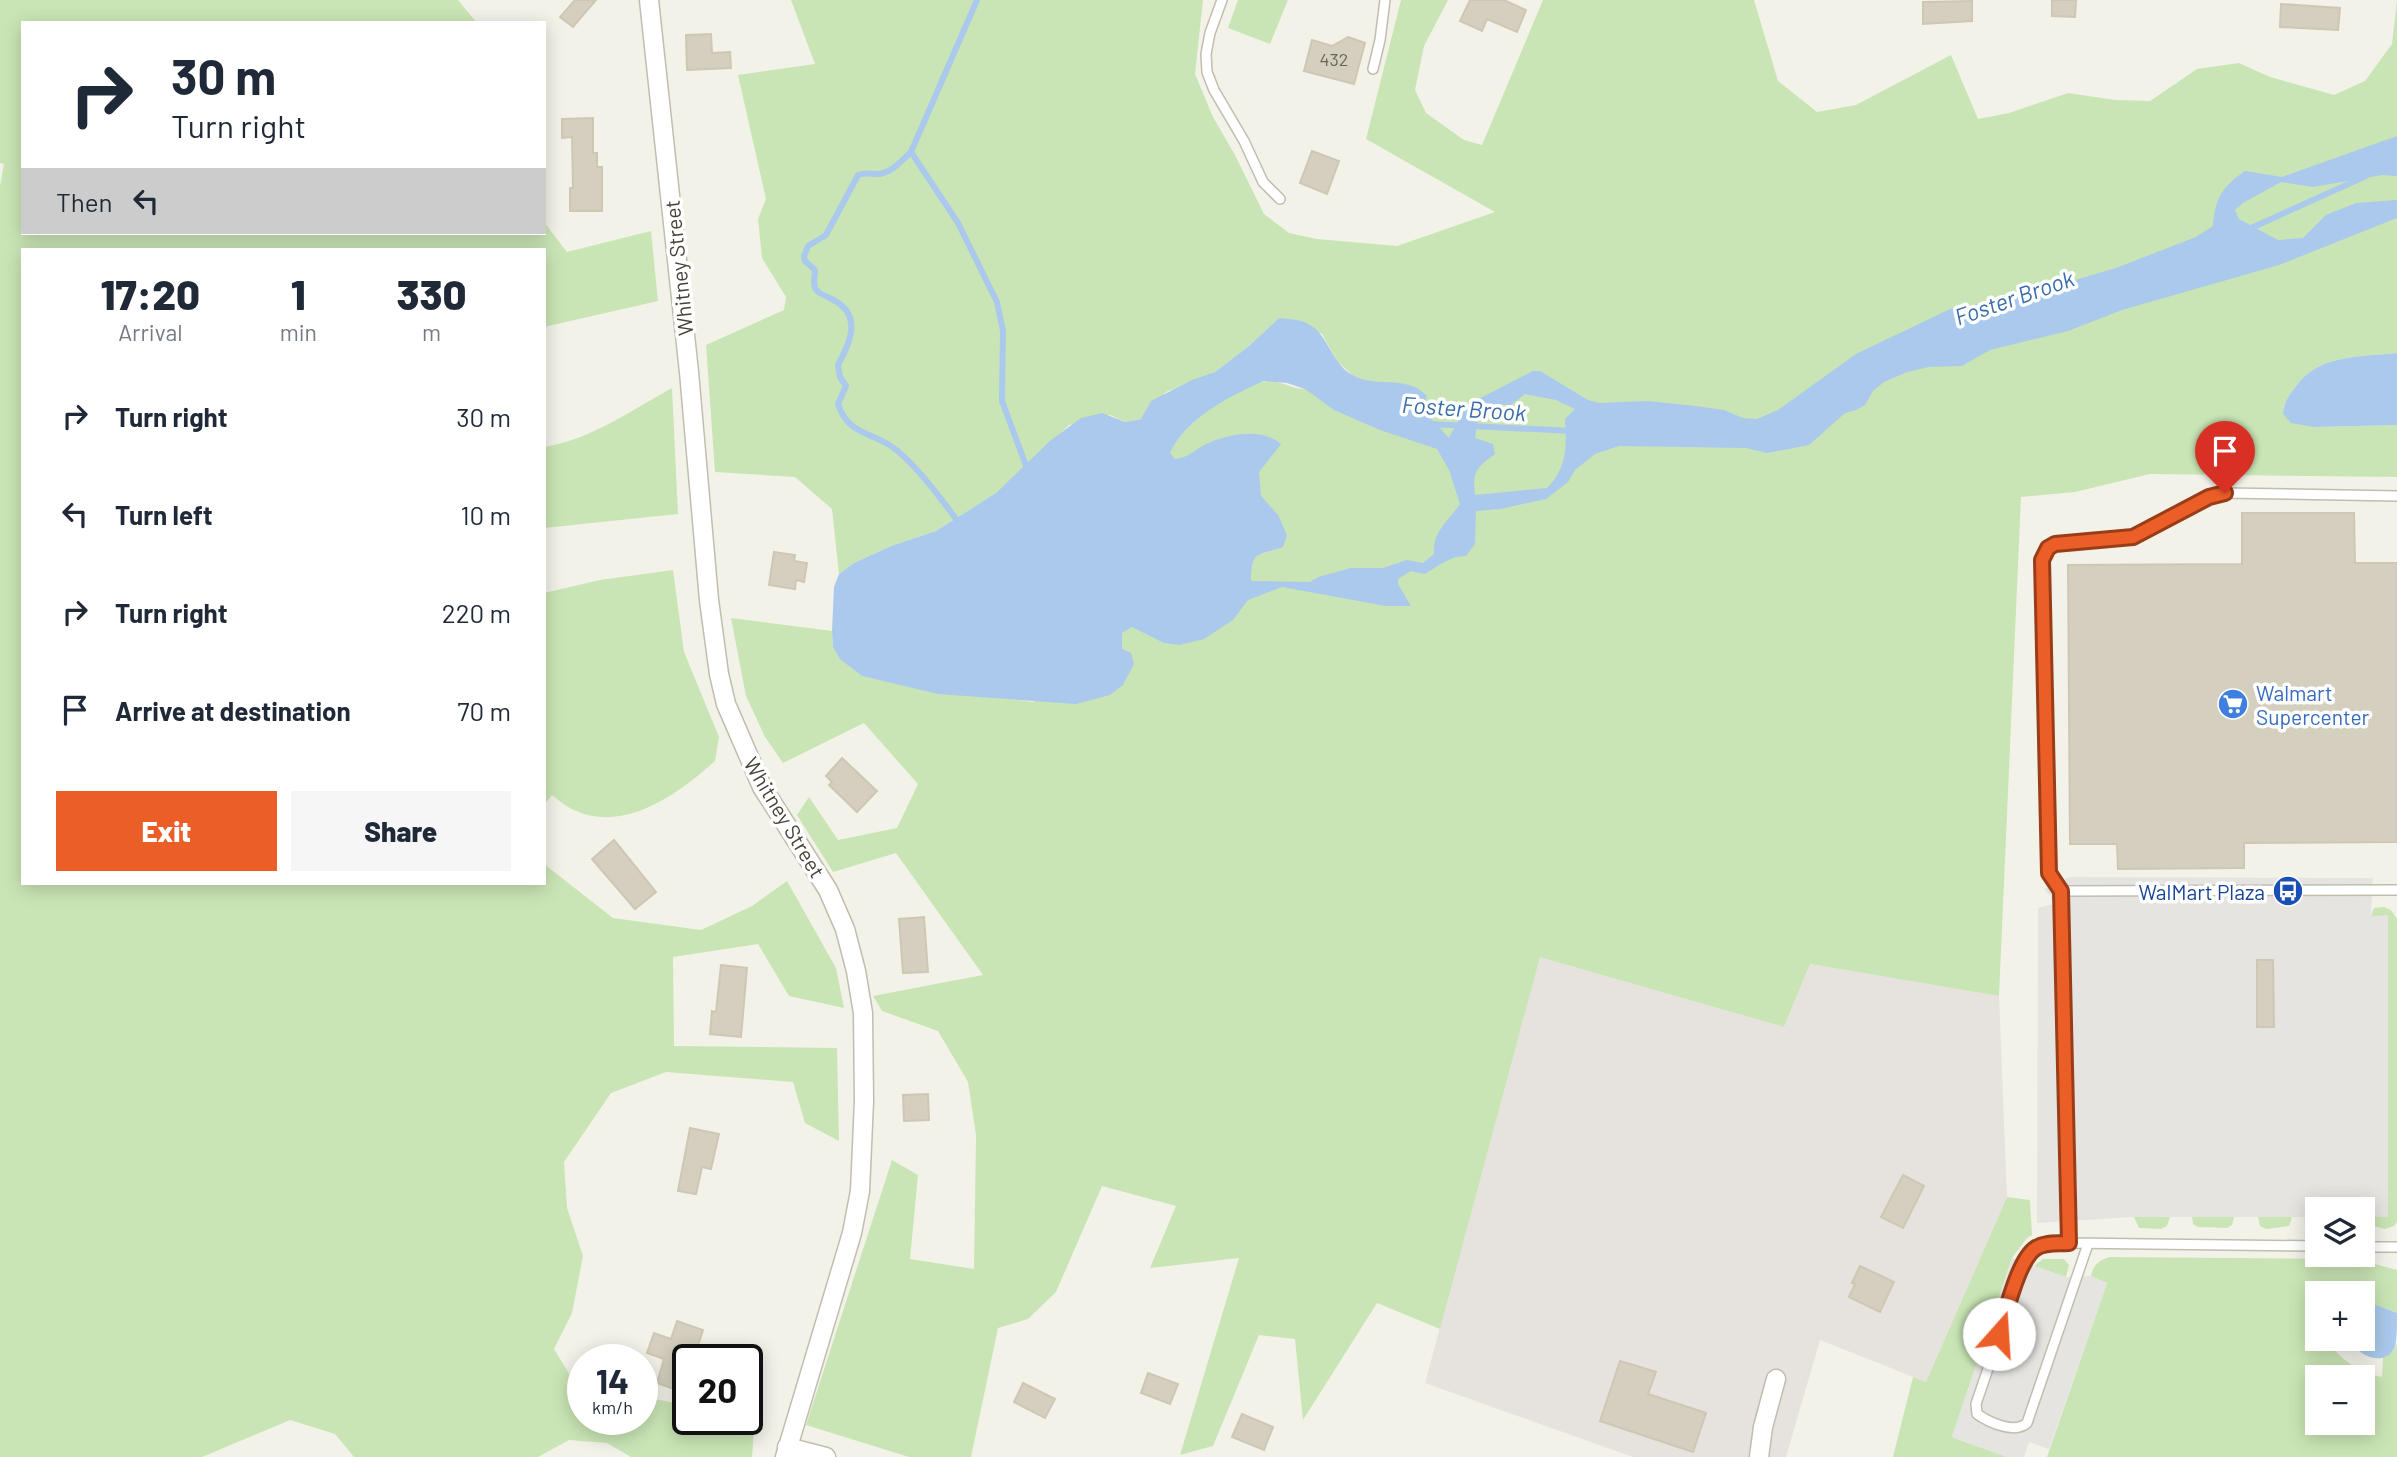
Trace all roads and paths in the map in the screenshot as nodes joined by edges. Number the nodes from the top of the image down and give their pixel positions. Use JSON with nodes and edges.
{"nodes":[{"id":1,"x":649,"y":0,"type":"edge"},
{"id":2,"x":1222,"y":0,"type":"edge"},
{"id":3,"x":1385,"y":0,"type":"edge"},
{"id":4,"x":1373,"y":69,"type":"dead end"},
{"id":5,"x":1280,"y":199,"type":"dead end"},
{"id":6,"x":2397,"y":496,"type":"edge"},
{"id":7,"x":2397,"y":890,"type":"edge"},
{"id":8,"x":2061,"y":891,"type":"junction"},
{"id":9,"x":2069,"y":1243,"type":"junction"},
{"id":10,"x":2088,"y":1244,"type":"junction"},
{"id":11,"x":2305,"y":1246,"type":"edge"},
{"id":12,"x":2375,"y":1247,"type":"edge"},
{"id":13,"x":2397,"y":1247,"type":"edge"},
{"id":14,"x":1776,"y":1378,"type":"dead end"},
{"id":15,"x":786,"y":1452,"type":"edge"},
{"id":16,"x":826,"y":1457,"type":"edge"},
{"id":17,"x":1759,"y":1457,"type":"edge"}],
"edges":[{"from":1,"to":15,"type":"street","name":"Whitney Street"},
{"from":2,"to":5,"type":"lane"},
{"from":3,"to":4,"type":"lane"},
{"from":6,"to":8,"type":"lane"},
{"from":7,"to":8,"type":"lane"},
{"from":8,"to":9,"type":"lane"},
{"from":9,"to":10,"type":"lane"},
{"from":9,"to":10,"type":"lane"},
{"from":10,"to":11,"type":"lane"},
{"from":12,"to":13,"type":"lane"},
{"from":14,"to":17,"type":"street"},
{"from":15,"to":16,"type":"street"}]}
